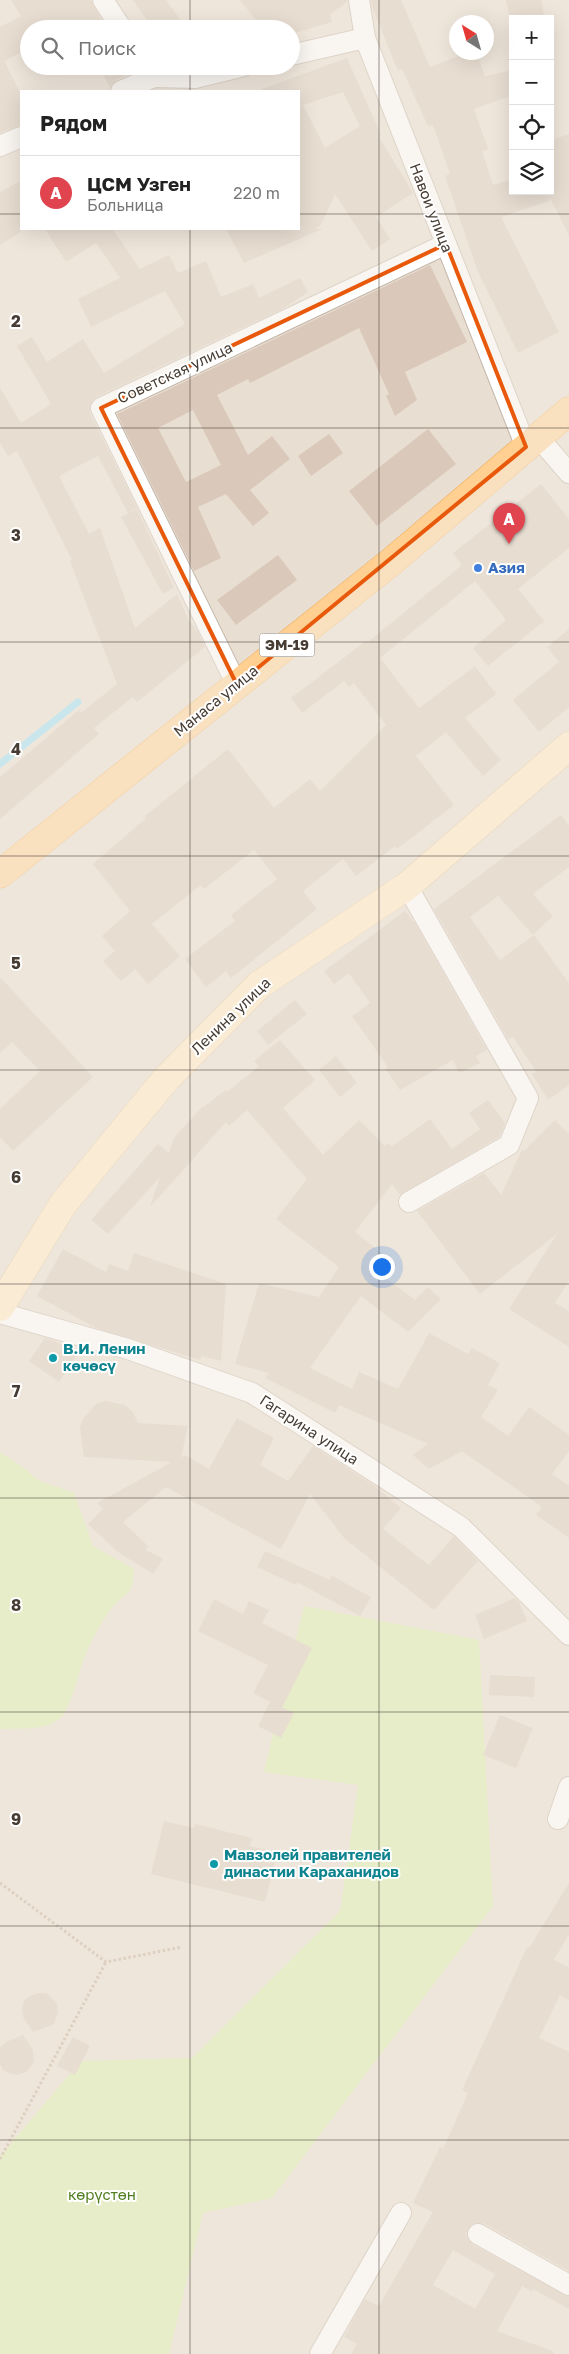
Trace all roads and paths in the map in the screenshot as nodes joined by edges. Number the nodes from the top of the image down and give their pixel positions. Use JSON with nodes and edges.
{"nodes":[{"id":1,"x":103,"y":0,"type":"edge"},
{"id":2,"x":359,"y":0,"type":"edge"},
{"id":3,"x":116,"y":20,"type":"edge"},
{"id":4,"x":365,"y":38,"type":"junction"},
{"id":5,"x":300,"y":53,"type":"edge"},
{"id":6,"x":145,"y":75,"type":"edge"},
{"id":7,"x":176,"y":75,"type":"edge"},
{"id":8,"x":207,"y":75,"type":"edge"},
{"id":9,"x":123,"y":90,"type":"edge"},
{"id":10,"x":20,"y":136,"type":"edge"},
{"id":11,"x":0,"y":146,"type":"edge"},
{"id":12,"x":446,"y":244,"type":"junction"},
{"id":13,"x":569,"y":411,"type":"edge"},
{"id":14,"x":532,"y":442,"type":"junction"},
{"id":15,"x":569,"y":473,"type":"edge"},
{"id":16,"x":237,"y":685,"type":"junction"},
{"id":17,"x":569,"y":746,"type":"edge"},
{"id":18,"x":0,"y":874,"type":"edge"},
{"id":19,"x":407,"y":886,"type":"junction"},
{"id":20,"x":409,"y":1202,"type":"dead end"},
{"id":21,"x":0,"y":1307,"type":"edge"},
{"id":22,"x":0,"y":1313,"type":"edge"},
{"id":23,"x":569,"y":1635,"type":"edge"},
{"id":24,"x":569,"y":1787,"type":"edge"},
{"id":25,"x":558,"y":1819,"type":"dead end"},
{"id":26,"x":0,"y":1883,"type":"edge"},
{"id":27,"x":182,"y":1947,"type":"dead end"},
{"id":28,"x":106,"y":1962,"type":"junction"},
{"id":29,"x":0,"y":2159,"type":"edge"},
{"id":30,"x":401,"y":2212,"type":"dead end"},
{"id":31,"x":478,"y":2234,"type":"dead end"},
{"id":32,"x":569,"y":2284,"type":"edge"},
{"id":33,"x":320,"y":2354,"type":"edge"}],
"edges":[{"from":1,"to":3,"type":"street"},
{"from":2,"to":4,"type":"street","name":"Навои улица"},
{"from":4,"to":5,"type":"street"},
{"from":4,"to":12,"type":"street","name":"Навои улица"},
{"from":6,"to":9,"type":"street"},
{"from":7,"to":8,"type":"street"},
{"from":10,"to":11,"type":"street"},
{"from":12,"to":14,"type":"street","name":"Навои улица"},
{"from":12,"to":16,"type":"street","name":"Советская улица"},
{"from":13,"to":14,"type":"main road","name":"Манаса улица","number":"ЭМ-19"},
{"from":14,"to":15,"type":"street","name":"Навои улица"},
{"from":14,"to":16,"type":"main road","name":"Манаса улица","number":"ЭМ-19"},
{"from":16,"to":18,"type":"main road","name":"Манаса улица","number":"ЭМ-19"},
{"from":17,"to":19,"type":"street","name":"Ленина улица"},
{"from":19,"to":20,"type":"street"},
{"from":19,"to":21,"type":"street","name":"Ленина улица"},
{"from":22,"to":23,"type":"street","name":"Гагарина улица"},
{"from":24,"to":25,"type":"street"},
{"from":26,"to":28,"type":"path"},
{"from":27,"to":28,"type":"path"},
{"from":28,"to":29,"type":"path"},
{"from":30,"to":33,"type":"street"},
{"from":31,"to":32,"type":"street"}]}
